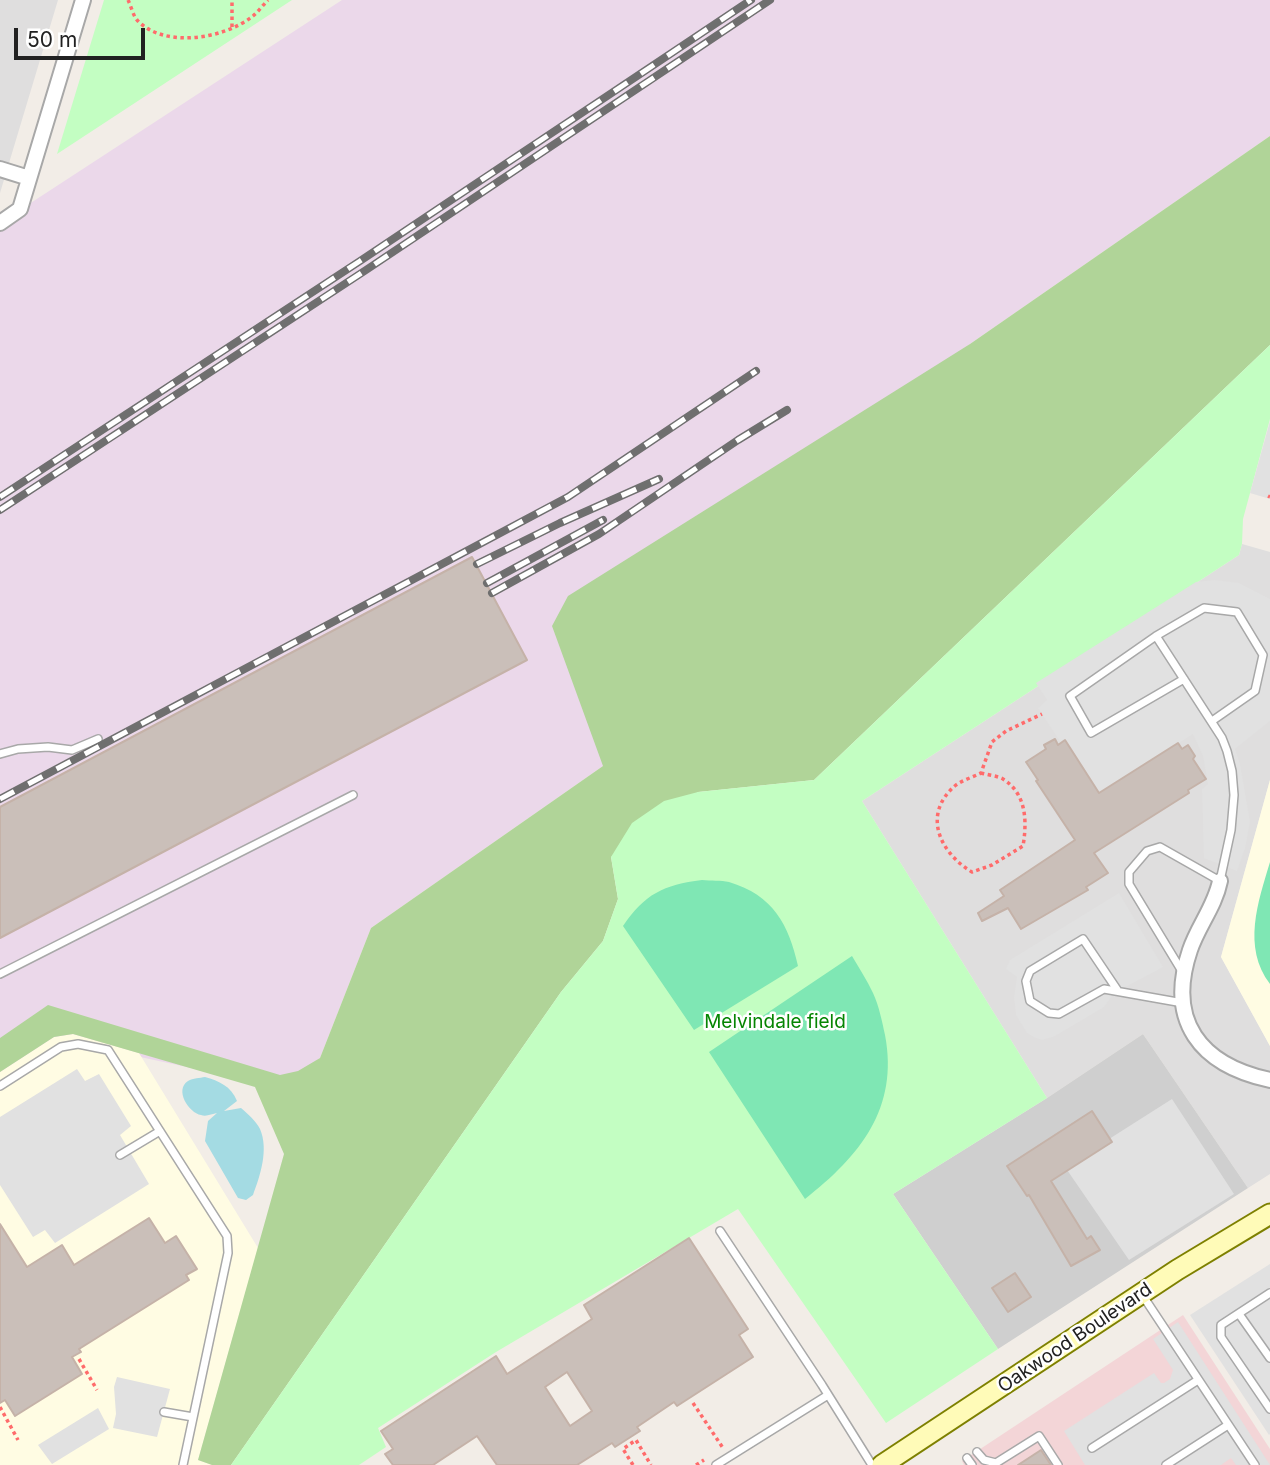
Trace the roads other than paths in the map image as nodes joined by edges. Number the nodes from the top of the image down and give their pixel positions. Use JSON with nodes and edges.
{"nodes":[{"id":1,"x":82,"y":0,"type":"edge"},
{"id":2,"x":0,"y":169,"type":"edge"},
{"id":3,"x":29,"y":178,"type":"junction"},
{"id":4,"x":0,"y":223,"type":"edge"},
{"id":5,"x":1156,"y":636,"type":"junction"},
{"id":6,"x":1184,"y":679,"type":"junction"},
{"id":7,"x":1212,"y":721,"type":"junction"},
{"id":8,"x":98,"y":738,"type":"dead end"},
{"id":9,"x":0,"y":754,"type":"edge"},
{"id":10,"x":353,"y":795,"type":"dead end"},
{"id":11,"x":1220,"y":881,"type":"junction"},
{"id":12,"x":1183,"y":973,"type":"junction"},
{"id":13,"x":0,"y":974,"type":"edge"},
{"id":14,"x":1118,"y":992,"type":"junction"},
{"id":15,"x":1184,"y":1003,"type":"junction"},
{"id":16,"x":1270,"y":1080,"type":"edge"},
{"id":17,"x":0,"y":1086,"type":"edge"},
{"id":18,"x":160,"y":1131,"type":"junction"},
{"id":19,"x":120,"y":1154,"type":"dead end"},
{"id":20,"x":1270,"y":1214,"type":"edge"},
{"id":21,"x":720,"y":1231,"type":"dead end"},
{"id":22,"x":1141,"y":1293,"type":"junction"},
{"id":23,"x":1270,"y":1293,"type":"edge"},
{"id":24,"x":1239,"y":1314,"type":"junction"},
{"id":25,"x":1270,"y":1357,"type":"edge"},
{"id":26,"x":1198,"y":1380,"type":"junction"},
{"id":27,"x":828,"y":1395,"type":"junction"},
{"id":28,"x":1270,"y":1409,"type":"edge"},
{"id":29,"x":164,"y":1412,"type":"dead end"},
{"id":30,"x":193,"y":1418,"type":"junction"},
{"id":31,"x":1228,"y":1425,"type":"junction"},
{"id":32,"x":1092,"y":1448,"type":"dead end"},
{"id":33,"x":977,"y":1452,"type":"dead end"},
{"id":34,"x":891,"y":1463,"type":"edge"},
{"id":35,"x":183,"y":1465,"type":"edge"},
{"id":36,"x":716,"y":1465,"type":"edge"},
{"id":37,"x":872,"y":1465,"type":"edge"},
{"id":38,"x":1058,"y":1465,"type":"edge"},
{"id":39,"x":1166,"y":1465,"type":"edge"},
{"id":40,"x":1255,"y":1465,"type":"edge"}],
"edges":[{"from":1,"to":3,"type":"street"},
{"from":2,"to":3,"type":"street"},
{"from":3,"to":4,"type":"street"},
{"from":5,"to":6,"type":"lane"},
{"from":5,"to":6,"type":"lane"},
{"from":5,"to":7,"type":"lane"},
{"from":6,"to":7,"type":"lane"},
{"from":7,"to":11,"type":"lane"},
{"from":8,"to":9,"type":"lane"},
{"from":10,"to":13,"type":"lane"},
{"from":11,"to":12,"type":"street"},
{"from":11,"to":12,"type":"lane"},
{"from":12,"to":15,"type":"street"},
{"from":14,"to":14,"type":"lane"},
{"from":14,"to":15,"type":"lane"},
{"from":15,"to":16,"type":"street"},
{"from":17,"to":18,"type":"lane"},
{"from":18,"to":19,"type":"lane"},
{"from":18,"to":30,"type":"lane"},
{"from":20,"to":22,"type":"main road","name":"Oakwood Boulevard"},
{"from":21,"to":27,"type":"lane"},
{"from":22,"to":26,"type":"lane"},
{"from":22,"to":34,"type":"main road","name":"Oakwood Boulevard"},
{"from":23,"to":24,"type":"lane"},
{"from":24,"to":25,"type":"lane"},
{"from":24,"to":28,"type":"lane"},
{"from":26,"to":31,"type":"lane"},
{"from":26,"to":32,"type":"lane"},
{"from":27,"to":36,"type":"lane"},
{"from":27,"to":37,"type":"lane"},
{"from":29,"to":30,"type":"lane"},
{"from":30,"to":35,"type":"lane"},
{"from":31,"to":39,"type":"lane"},
{"from":31,"to":40,"type":"lane"},
{"from":33,"to":38,"type":"lane"}]}
